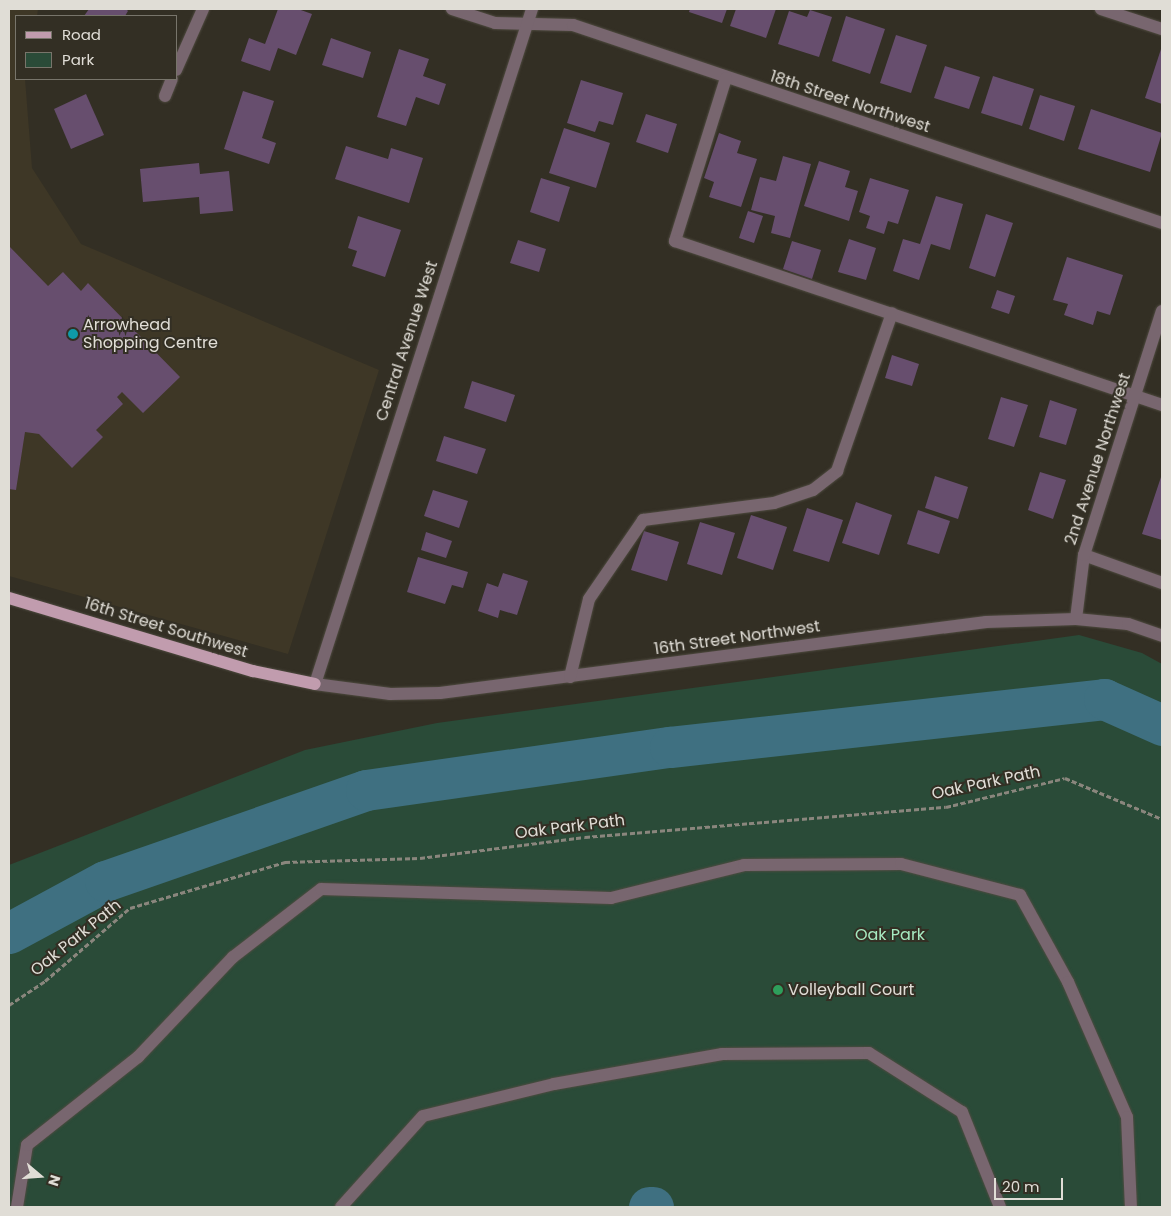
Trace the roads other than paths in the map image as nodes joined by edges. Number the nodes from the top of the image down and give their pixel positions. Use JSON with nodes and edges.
{"nodes":[{"id":1,"x":203,"y":9,"type":"edge"},
{"id":2,"x":452,"y":9,"type":"edge"},
{"id":3,"x":532,"y":9,"type":"edge"},
{"id":4,"x":1102,"y":9,"type":"edge"},
{"id":5,"x":527,"y":25,"type":"junction"},
{"id":6,"x":1162,"y":29,"type":"edge"},
{"id":7,"x":178,"y":65,"type":"edge"},
{"id":8,"x":726,"y":78,"type":"junction"},
{"id":9,"x":172,"y":80,"type":"edge"},
{"id":10,"x":165,"y":96,"type":"dead end"},
{"id":11,"x":1162,"y":223,"type":"edge"},
{"id":12,"x":1162,"y":311,"type":"edge"},
{"id":13,"x":892,"y":312,"type":"junction"},
{"id":14,"x":1136,"y":395,"type":"junction"},
{"id":15,"x":1162,"y":405,"type":"edge"},
{"id":16,"x":1084,"y":555,"type":"junction"},
{"id":17,"x":1162,"y":583,"type":"edge"},
{"id":18,"x":9,"y":598,"type":"edge"},
{"id":19,"x":1076,"y":619,"type":"junction"},
{"id":20,"x":1162,"y":636,"type":"edge"},
{"id":21,"x":570,"y":678,"type":"junction"},
{"id":22,"x":315,"y":684,"type":"junction"},
{"id":23,"x":17,"y":1207,"type":"edge"},
{"id":24,"x":341,"y":1207,"type":"edge"},
{"id":25,"x":1000,"y":1207,"type":"edge"},
{"id":26,"x":1131,"y":1207,"type":"edge"}],
"edges":[{"from":1,"to":7,"type":"street"},
{"from":2,"to":5,"type":"street","name":"18th Street Northwest"},
{"from":3,"to":5,"type":"street","name":"Central Avenue West"},
{"from":4,"to":6,"type":"street"},
{"from":5,"to":8,"type":"street","name":"18th Street Northwest"},
{"from":5,"to":22,"type":"street","name":"Central Avenue West"},
{"from":8,"to":11,"type":"street","name":"18th Street Northwest"},
{"from":8,"to":13,"type":"street"},
{"from":9,"to":10,"type":"street"},
{"from":12,"to":14,"type":"street","name":"2nd Avenue Northwest"},
{"from":13,"to":14,"type":"street"},
{"from":13,"to":21,"type":"street"},
{"from":14,"to":15,"type":"street"},
{"from":14,"to":16,"type":"street","name":"2nd Avenue Northwest"},
{"from":16,"to":17,"type":"street"},
{"from":16,"to":19,"type":"street","name":"2nd Avenue Northwest"},
{"from":18,"to":22,"type":"main road","name":"16th Street Southwest"},
{"from":19,"to":20,"type":"street","name":"16th Street Northwest"},
{"from":19,"to":21,"type":"street","name":"16th Street Northwest"},
{"from":21,"to":22,"type":"street","name":"16th Street Northwest"},
{"from":23,"to":26,"type":"street"},
{"from":24,"to":25,"type":"street"}]}
